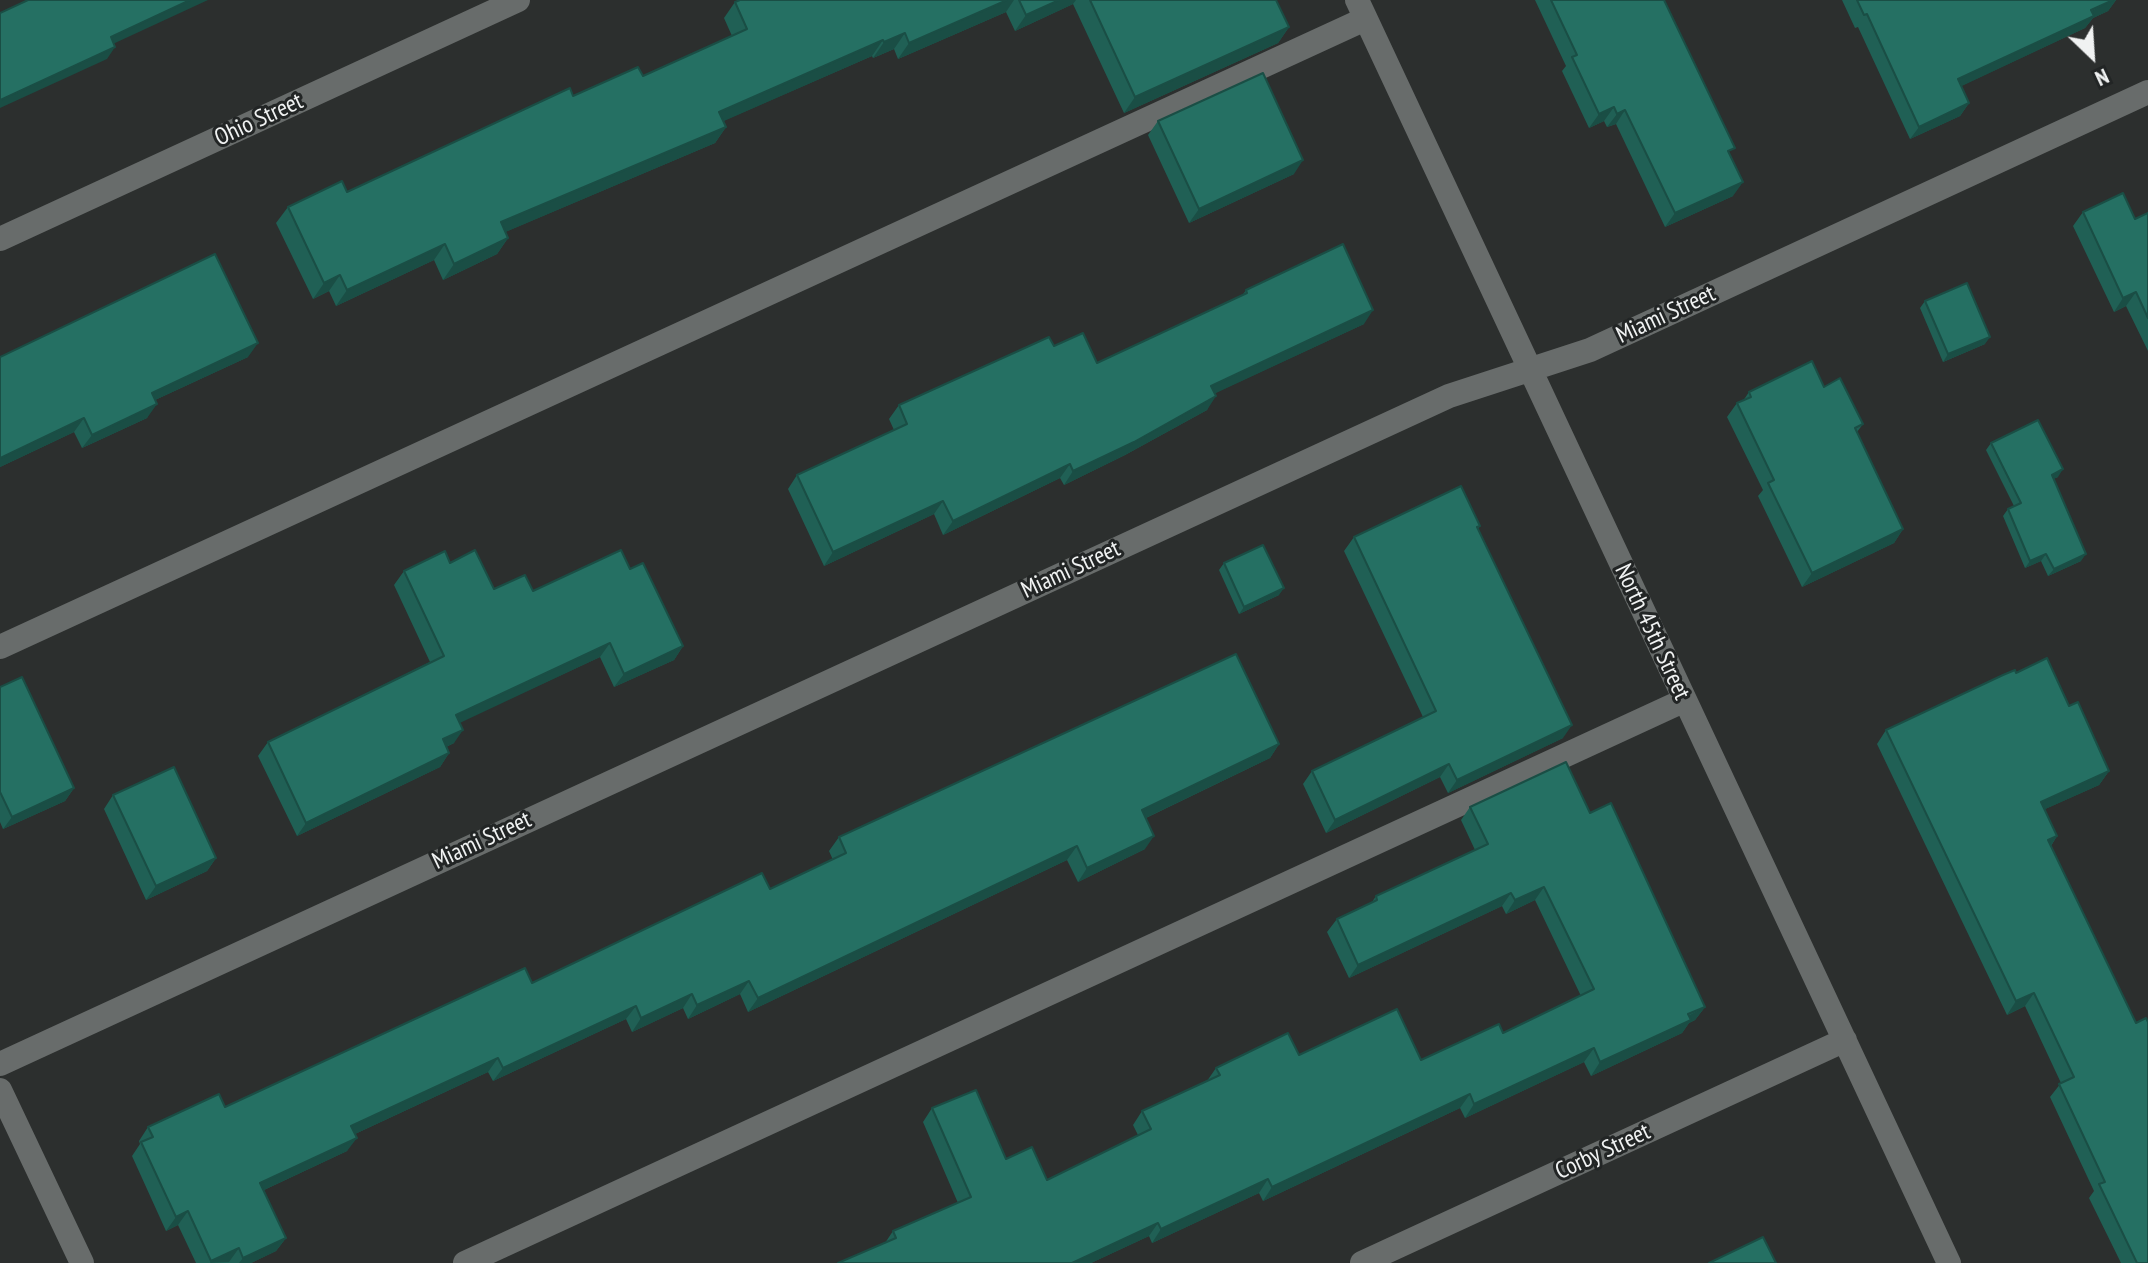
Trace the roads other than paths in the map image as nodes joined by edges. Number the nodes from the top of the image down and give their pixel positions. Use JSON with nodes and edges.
{"nodes":[{"id":1,"x":518,"y":0,"type":"edge"},
{"id":2,"x":1361,"y":9,"type":"edge"},
{"id":3,"x":2148,"y":92,"type":"edge"},
{"id":4,"x":0,"y":239,"type":"edge"},
{"id":5,"x":1530,"y":369,"type":"junction"},
{"id":6,"x":0,"y":647,"type":"edge"},
{"id":7,"x":1685,"y":700,"type":"junction"},
{"id":8,"x":1845,"y":1040,"type":"junction"},
{"id":9,"x":0,"y":1064,"type":"edge"},
{"id":10,"x":0,"y":1090,"type":"edge"},
{"id":11,"x":82,"y":1263,"type":"edge"},
{"id":12,"x":465,"y":1263,"type":"edge"},
{"id":13,"x":1362,"y":1263,"type":"edge"},
{"id":14,"x":1949,"y":1263,"type":"edge"}],
"edges":[{"from":1,"to":4,"type":"street","name":"Ohio Street"},
{"from":2,"to":5,"type":"street","name":"North 45th Street"},
{"from":2,"to":6,"type":"street"},
{"from":3,"to":5,"type":"street","name":"Miami Street"},
{"from":5,"to":7,"type":"street","name":"North 45th Street"},
{"from":5,"to":9,"type":"street","name":"Miami Street"},
{"from":7,"to":8,"type":"street","name":"North 45th Street"},
{"from":7,"to":12,"type":"street"},
{"from":8,"to":13,"type":"street","name":"Corby Street"},
{"from":8,"to":14,"type":"street","name":"North 45th Street"},
{"from":10,"to":11,"type":"street"}]}
